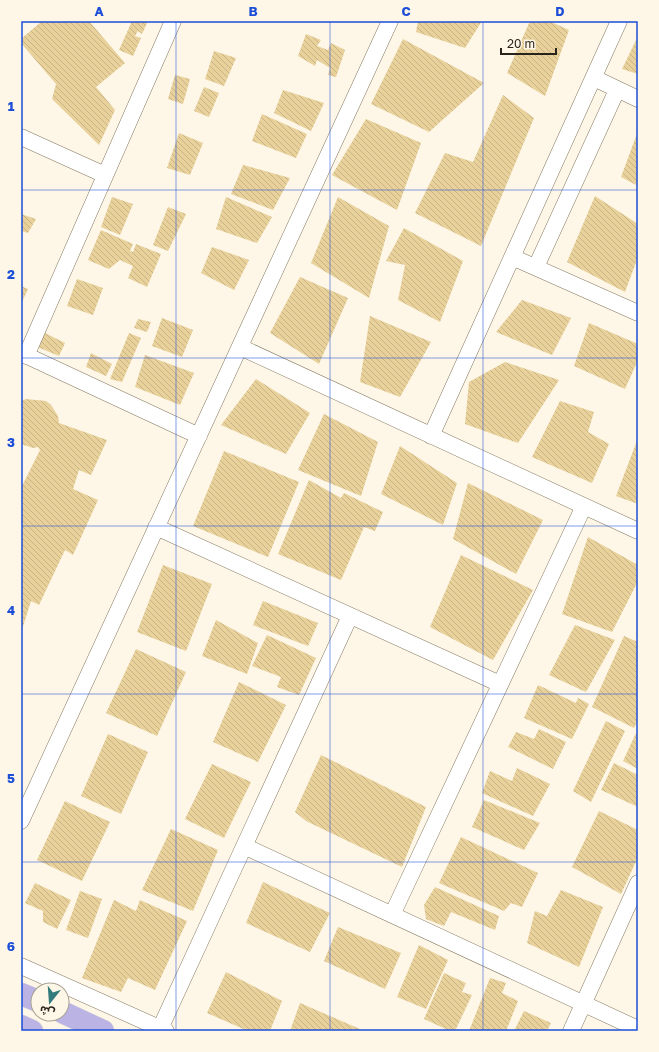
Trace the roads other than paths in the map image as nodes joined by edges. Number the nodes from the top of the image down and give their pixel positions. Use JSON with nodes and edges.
{"nodes":[{"id":1,"x":173,"y":21,"type":"edge"},
{"id":2,"x":390,"y":21,"type":"edge"},
{"id":3,"x":619,"y":21,"type":"edge"},
{"id":4,"x":594,"y":78,"type":"junction"},
{"id":5,"x":617,"y":90,"type":"junction"},
{"id":6,"x":638,"y":100,"type":"edge"},
{"id":7,"x":21,"y":136,"type":"edge"},
{"id":8,"x":105,"y":175,"type":"junction"},
{"id":9,"x":512,"y":257,"type":"junction"},
{"id":10,"x":536,"y":267,"type":"junction"},
{"id":11,"x":638,"y":313,"type":"edge"},
{"id":12,"x":240,"y":348,"type":"junction"},
{"id":13,"x":24,"y":355,"type":"edge"},
{"id":14,"x":199,"y":436,"type":"junction"},
{"id":15,"x":431,"y":436,"type":"junction"},
{"id":16,"x":584,"y":506,"type":"junction"},
{"id":17,"x":156,"y":528,"type":"junction"},
{"id":18,"x":638,"y":531,"type":"edge"},
{"id":19,"x":350,"y":616,"type":"junction"},
{"id":20,"x":500,"y":684,"type":"junction"},
{"id":21,"x":21,"y":821,"type":"edge"},
{"id":22,"x":244,"y":846,"type":"junction"},
{"id":23,"x":638,"y":883,"type":"edge"},
{"id":24,"x":392,"y":915,"type":"junction"},
{"id":25,"x":21,"y":966,"type":"edge"},
{"id":26,"x":584,"y":1004,"type":"junction"},
{"id":27,"x":70,"y":1016,"type":"edge"},
{"id":28,"x":21,"y":1026,"type":"edge"},
{"id":29,"x":638,"y":1029,"type":"edge"},
{"id":30,"x":161,"y":1030,"type":"edge"},
{"id":31,"x":32,"y":1031,"type":"edge"},
{"id":32,"x":103,"y":1031,"type":"edge"},
{"id":33,"x":571,"y":1031,"type":"edge"}],
"edges":[{"from":1,"to":8,"type":"street"},
{"from":2,"to":12,"type":"street"},
{"from":3,"to":4,"type":"street"},
{"from":4,"to":5,"type":"street"},
{"from":4,"to":9,"type":"street"},
{"from":5,"to":6,"type":"street"},
{"from":5,"to":10,"type":"street"},
{"from":7,"to":8,"type":"street"},
{"from":8,"to":13,"type":"street"},
{"from":9,"to":10,"type":"street"},
{"from":9,"to":15,"type":"street"},
{"from":10,"to":11,"type":"street"},
{"from":12,"to":14,"type":"street"},
{"from":12,"to":15,"type":"street"},
{"from":13,"to":14,"type":"street"},
{"from":14,"to":17,"type":"street"},
{"from":15,"to":16,"type":"street"},
{"from":16,"to":18,"type":"street"},
{"from":16,"to":20,"type":"street"},
{"from":17,"to":19,"type":"street"},
{"from":17,"to":21,"type":"street"},
{"from":19,"to":20,"type":"street"},
{"from":19,"to":22,"type":"street"},
{"from":20,"to":24,"type":"street"},
{"from":22,"to":24,"type":"street"},
{"from":22,"to":30,"type":"street"},
{"from":23,"to":26,"type":"street"},
{"from":24,"to":26,"type":"street"},
{"from":25,"to":30,"type":"street"},
{"from":26,"to":29,"type":"street"},
{"from":26,"to":33,"type":"street"},
{"from":27,"to":32,"type":"main road"},
{"from":28,"to":31,"type":"main road"}]}
